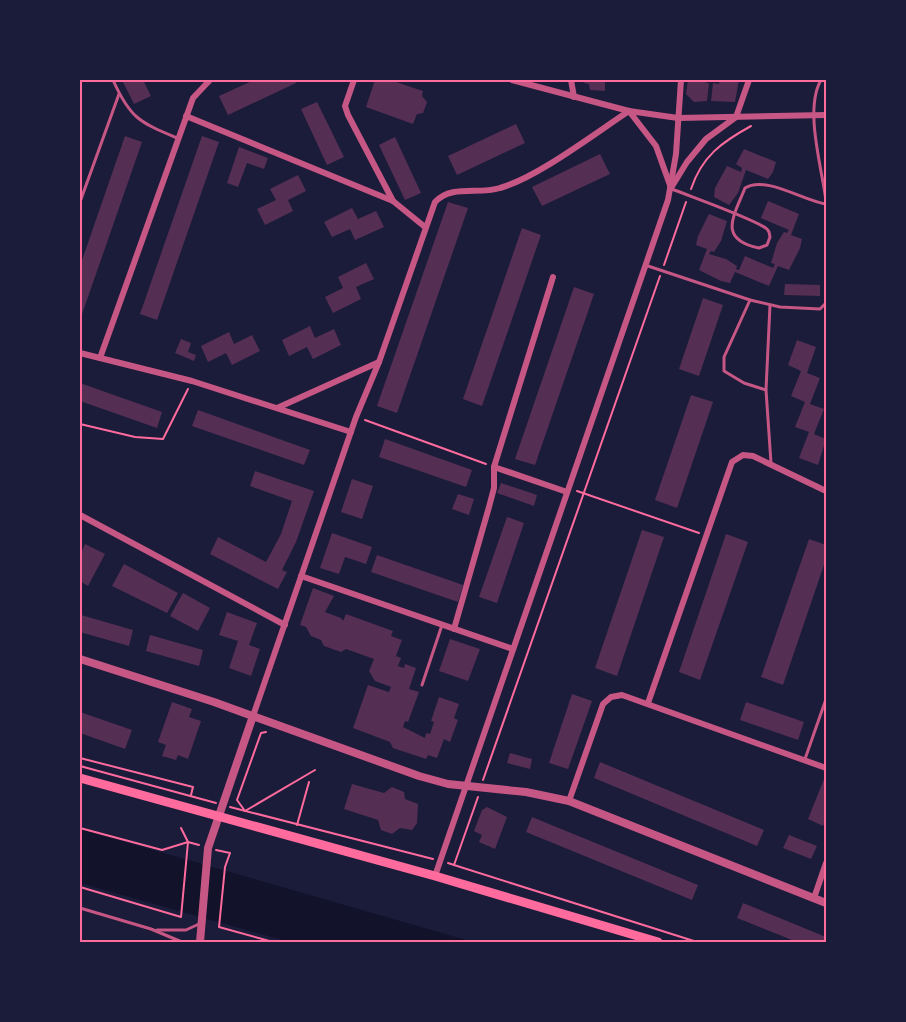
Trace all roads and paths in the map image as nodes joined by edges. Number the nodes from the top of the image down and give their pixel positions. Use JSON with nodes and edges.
{"nodes":[{"id":1,"x":113,"y":80,"type":"edge"},
{"id":2,"x":210,"y":80,"type":"edge"},
{"id":3,"x":354,"y":80,"type":"edge"},
{"id":4,"x":512,"y":80,"type":"edge"},
{"id":5,"x":571,"y":80,"type":"edge"},
{"id":6,"x":681,"y":80,"type":"edge"},
{"id":7,"x":749,"y":80,"type":"edge"},
{"id":8,"x":821,"y":80,"type":"edge"},
{"id":9,"x":119,"y":93,"type":"junction"},
{"id":10,"x":574,"y":97,"type":"junction"},
{"id":11,"x":629,"y":111,"type":"junction"},
{"id":12,"x":813,"y":115,"type":"junction"},
{"id":13,"x":826,"y":115,"type":"edge"},
{"id":14,"x":186,"y":116,"type":"junction"},
{"id":15,"x":736,"y":117,"type":"junction"},
{"id":16,"x":678,"y":118,"type":"junction"},
{"id":17,"x":751,"y":126,"type":"dead end"},
{"id":18,"x":178,"y":139,"type":"junction"},
{"id":19,"x":671,"y":188,"type":"junction"},
{"id":20,"x":688,"y":196,"type":"junction"},
{"id":21,"x":393,"y":201,"type":"junction"},
{"id":22,"x":80,"y":202,"type":"edge"},
{"id":23,"x":826,"y":203,"type":"edge"},
{"id":24,"x":734,"y":215,"type":"junction"},
{"id":25,"x":425,"y":227,"type":"junction"},
{"id":26,"x":645,"y":265,"type":"junction"},
{"id":27,"x":662,"y":270,"type":"junction"},
{"id":28,"x":553,"y":278,"type":"dead end"},
{"id":29,"x":750,"y":300,"type":"junction"},
{"id":30,"x":826,"y":303,"type":"edge"},
{"id":31,"x":770,"y":305,"type":"junction"},
{"id":32,"x":80,"y":353,"type":"edge"},
{"id":33,"x":100,"y":358,"type":"junction"},
{"id":34,"x":379,"y":362,"type":"junction"},
{"id":35,"x":192,"y":381,"type":"junction"},
{"id":36,"x":766,"y":390,"type":"junction"},
{"id":37,"x":276,"y":408,"type":"junction"},
{"id":38,"x":356,"y":417,"type":"junction"},
{"id":39,"x":80,"y":424,"type":"edge"},
{"id":40,"x":351,"y":432,"type":"junction"},
{"id":41,"x":771,"y":465,"type":"junction"},
{"id":42,"x":494,"y":466,"type":"junction"},
{"id":43,"x":568,"y":490,"type":"junction"},
{"id":44,"x":826,"y":491,"type":"edge"},
{"id":45,"x":585,"y":493,"type":"junction"},
{"id":46,"x":80,"y":515,"type":"edge"},
{"id":47,"x":706,"y":536,"type":"junction"},
{"id":48,"x":301,"y":576,"type":"junction"},
{"id":49,"x":285,"y":625,"type":"junction"},
{"id":50,"x":442,"y":625,"type":"junction"},
{"id":51,"x":454,"y":629,"type":"junction"},
{"id":52,"x":513,"y":649,"type":"junction"},
{"id":53,"x":80,"y":659,"type":"edge"},
{"id":54,"x":422,"y":685,"type":"dead end"},
{"id":55,"x":826,"y":699,"type":"edge"},
{"id":56,"x":648,"y":703,"type":"junction"},
{"id":57,"x":253,"y":716,"type":"junction"},
{"id":58,"x":266,"y":732,"type":"dead end"},
{"id":59,"x":80,"y":758,"type":"edge"},
{"id":60,"x":805,"y":759,"type":"junction"},
{"id":61,"x":80,"y":766,"type":"edge"},
{"id":62,"x":826,"y":768,"type":"edge"},
{"id":63,"x":315,"y":770,"type":"dead end"},
{"id":64,"x":80,"y":778,"type":"edge"},
{"id":65,"x":309,"y":782,"type":"dead end"},
{"id":66,"x":465,"y":787,"type":"junction"},
{"id":67,"x":480,"y":789,"type":"junction"},
{"id":68,"x":189,"y":799,"type":"dead end"},
{"id":69,"x":569,"y":801,"type":"junction"},
{"id":70,"x":224,"y":805,"type":"junction"},
{"id":71,"x":245,"y":812,"type":"junction"},
{"id":72,"x":220,"y":819,"type":"junction"},
{"id":73,"x":297,"y":825,"type":"junction"},
{"id":74,"x":80,"y":828,"type":"edge"},
{"id":75,"x":181,"y":828,"type":"dead end"},
{"id":76,"x":188,"y":842,"type":"junction"},
{"id":77,"x":230,"y":853,"type":"dead end"},
{"id":78,"x":440,"y":861,"type":"junction"},
{"id":79,"x":826,"y":863,"type":"edge"},
{"id":80,"x":454,"y":865,"type":"junction"},
{"id":81,"x":435,"y":876,"type":"junction"},
{"id":82,"x":80,"y":887,"type":"edge"},
{"id":83,"x":814,"y":898,"type":"junction"},
{"id":84,"x":826,"y":903,"type":"edge"},
{"id":85,"x":80,"y":908,"type":"edge"},
{"id":86,"x":201,"y":923,"type":"junction"},
{"id":87,"x":151,"y":929,"type":"junction"},
{"id":88,"x":182,"y":942,"type":"edge"},
{"id":89,"x":200,"y":942,"type":"edge"},
{"id":90,"x":273,"y":942,"type":"edge"},
{"id":91,"x":658,"y":942,"type":"edge"},
{"id":92,"x":697,"y":942,"type":"edge"}],
"edges":[{"from":1,"to":9,"type":"lane"},
{"from":2,"to":14,"type":"street"},
{"from":3,"to":21,"type":"street"},
{"from":4,"to":10,"type":"street"},
{"from":5,"to":10,"type":"street"},
{"from":6,"to":16,"type":"street"},
{"from":7,"to":15,"type":"street"},
{"from":8,"to":12,"type":"lane"},
{"from":9,"to":18,"type":"lane"},
{"from":9,"to":22,"type":"lane"},
{"from":10,"to":11,"type":"street"},
{"from":11,"to":16,"type":"street"},
{"from":11,"to":19,"type":"street"},
{"from":11,"to":25,"type":"street"},
{"from":12,"to":13,"type":"street"},
{"from":12,"to":15,"type":"street"},
{"from":12,"to":23,"type":"lane"},
{"from":14,"to":18,"type":"street"},
{"from":14,"to":21,"type":"street"},
{"from":15,"to":16,"type":"street"},
{"from":15,"to":19,"type":"street"},
{"from":16,"to":19,"type":"street"},
{"from":17,"to":20,"type":"path"},
{"from":18,"to":33,"type":"street"},
{"from":19,"to":20,"type":"lane"},
{"from":19,"to":26,"type":"street"},
{"from":20,"to":24,"type":"lane"},
{"from":20,"to":27,"type":"path"},
{"from":21,"to":25,"type":"street"},
{"from":23,"to":24,"type":"lane"},
{"from":24,"to":24,"type":"lane"},
{"from":25,"to":34,"type":"street"},
{"from":26,"to":27,"type":"lane"},
{"from":26,"to":43,"type":"street"},
{"from":27,"to":29,"type":"lane"},
{"from":27,"to":45,"type":"path"},
{"from":28,"to":42,"type":"street"},
{"from":29,"to":31,"type":"lane"},
{"from":29,"to":36,"type":"lane"},
{"from":30,"to":31,"type":"lane"},
{"from":31,"to":36,"type":"lane"},
{"from":32,"to":33,"type":"street"},
{"from":33,"to":35,"type":"street"},
{"from":34,"to":37,"type":"street"},
{"from":34,"to":38,"type":"street"},
{"from":35,"to":37,"type":"street"},
{"from":35,"to":39,"type":"path"},
{"from":36,"to":41,"type":"lane"},
{"from":37,"to":40,"type":"street"},
{"from":38,"to":40,"type":"street"},
{"from":38,"to":42,"type":"path"},
{"from":40,"to":48,"type":"street"},
{"from":41,"to":44,"type":"street"},
{"from":41,"to":47,"type":"street"},
{"from":42,"to":43,"type":"street"},
{"from":42,"to":51,"type":"street"},
{"from":43,"to":45,"type":"path"},
{"from":43,"to":52,"type":"street"},
{"from":45,"to":47,"type":"path"},
{"from":45,"to":67,"type":"path"},
{"from":46,"to":49,"type":"street"},
{"from":47,"to":56,"type":"street"},
{"from":48,"to":49,"type":"street"},
{"from":48,"to":50,"type":"street"},
{"from":49,"to":57,"type":"street"},
{"from":50,"to":51,"type":"street"},
{"from":50,"to":54,"type":"lane"},
{"from":51,"to":52,"type":"street"},
{"from":52,"to":66,"type":"street"},
{"from":53,"to":57,"type":"street"},
{"from":55,"to":60,"type":"lane"},
{"from":56,"to":60,"type":"street"},
{"from":56,"to":69,"type":"street"},
{"from":57,"to":66,"type":"street"},
{"from":57,"to":70,"type":"street"},
{"from":58,"to":71,"type":"path"},
{"from":59,"to":68,"type":"path"},
{"from":60,"to":62,"type":"street"},
{"from":61,"to":70,"type":"path"},
{"from":63,"to":71,"type":"path"},
{"from":64,"to":72,"type":"main road"},
{"from":65,"to":73,"type":"path"},
{"from":66,"to":67,"type":"street"},
{"from":66,"to":78,"type":"street"},
{"from":67,"to":69,"type":"street"},
{"from":67,"to":80,"type":"path"},
{"from":69,"to":83,"type":"street"},
{"from":70,"to":71,"type":"path"},
{"from":70,"to":72,"type":"street"},
{"from":71,"to":73,"type":"path"},
{"from":72,"to":81,"type":"main road"},
{"from":72,"to":86,"type":"street"},
{"from":73,"to":78,"type":"path"},
{"from":74,"to":76,"type":"path"},
{"from":75,"to":76,"type":"path"},
{"from":76,"to":82,"type":"path"},
{"from":77,"to":90,"type":"path"},
{"from":78,"to":80,"type":"path"},
{"from":78,"to":81,"type":"street"},
{"from":79,"to":83,"type":"street"},
{"from":80,"to":92,"type":"path"},
{"from":81,"to":91,"type":"main road"},
{"from":83,"to":84,"type":"street"},
{"from":85,"to":87,"type":"lane"},
{"from":86,"to":87,"type":"lane"},
{"from":86,"to":89,"type":"street"},
{"from":87,"to":88,"type":"lane"}]}
